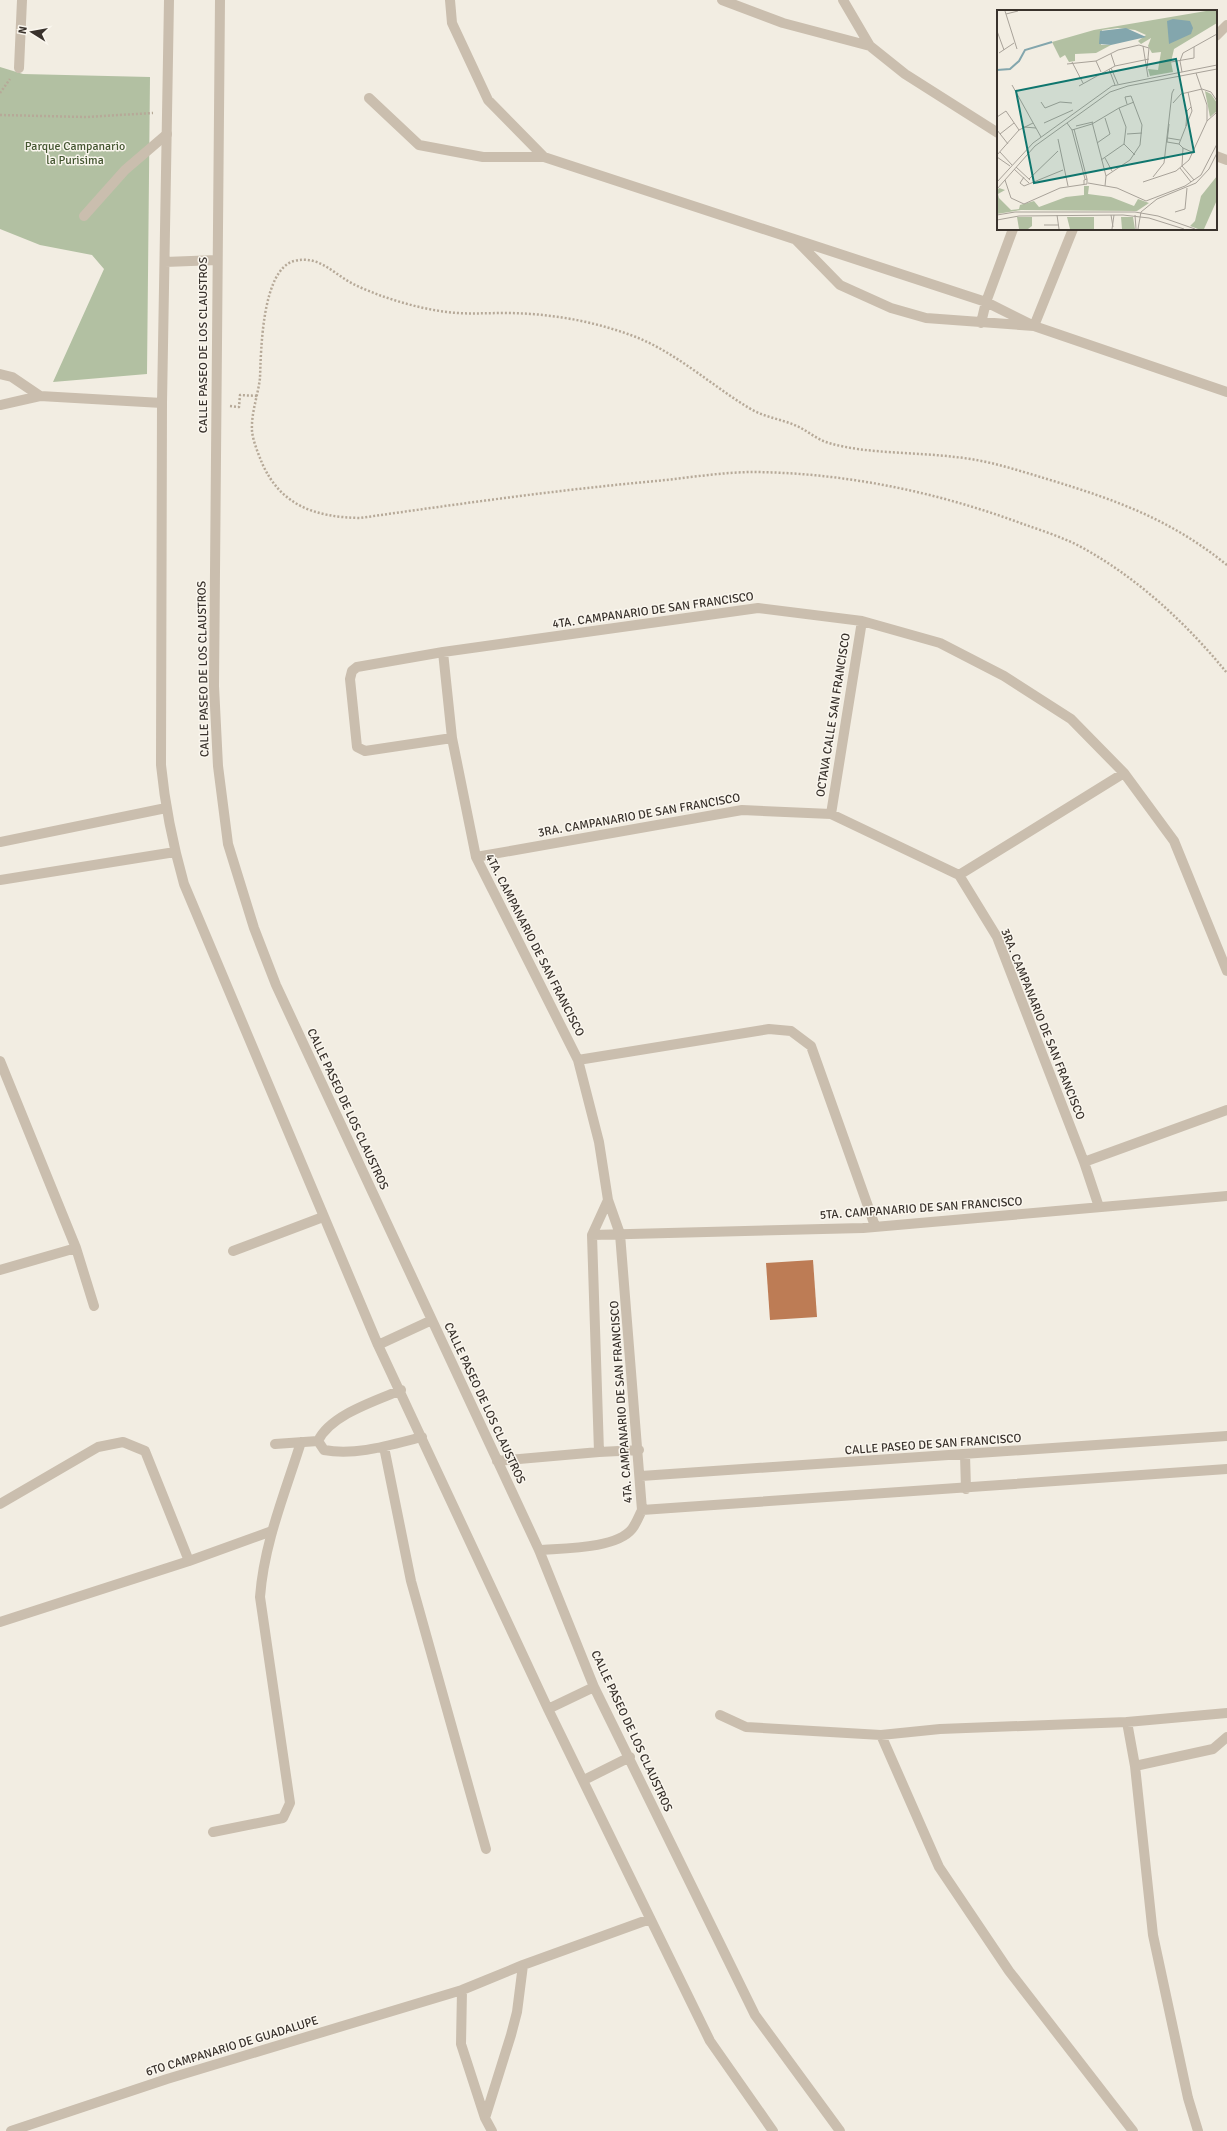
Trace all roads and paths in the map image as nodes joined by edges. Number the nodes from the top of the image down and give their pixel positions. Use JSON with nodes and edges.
{"nodes":[{"id":1,"x":22,"y":0,"type":"edge"},
{"id":2,"x":169,"y":0,"type":"edge"},
{"id":3,"x":220,"y":0,"type":"edge"},
{"id":4,"x":450,"y":0,"type":"edge"},
{"id":5,"x":722,"y":0,"type":"edge"},
{"id":6,"x":843,"y":0,"type":"edge"},
{"id":7,"x":1227,"y":25,"type":"edge"},
{"id":8,"x":1217,"y":35,"type":"edge"},
{"id":9,"x":870,"y":46,"type":"junction"},
{"id":10,"x":19,"y":68,"type":"dead end"},
{"id":11,"x":369,"y":98,"type":"dead end"},
{"id":12,"x":167,"y":112,"type":"junction"},
{"id":13,"x":0,"y":115,"type":"edge"},
{"id":14,"x":997,"y":132,"type":"edge"},
{"id":15,"x":167,"y":134,"type":"junction"},
{"id":16,"x":1217,"y":156,"type":"edge"},
{"id":17,"x":544,"y":157,"type":"junction"},
{"id":18,"x":1227,"y":160,"type":"edge"},
{"id":19,"x":84,"y":216,"type":"dead end"},
{"id":20,"x":1013,"y":230,"type":"edge"},
{"id":21,"x":1073,"y":230,"type":"edge"},
{"id":22,"x":795,"y":239,"type":"junction"},
{"id":23,"x":217,"y":260,"type":"junction"},
{"id":24,"x":166,"y":262,"type":"junction"},
{"id":25,"x":986,"y":302,"type":"junction"},
{"id":26,"x":981,"y":323,"type":"junction"},
{"id":27,"x":1034,"y":326,"type":"junction"},
{"id":28,"x":0,"y":374,"type":"edge"},
{"id":29,"x":1227,"y":392,"type":"edge"},
{"id":30,"x":40,"y":396,"type":"junction"},
{"id":31,"x":258,"y":396,"type":"junction"},
{"id":32,"x":162,"y":403,"type":"junction"},
{"id":33,"x":0,"y":405,"type":"edge"},
{"id":34,"x":216,"y":406,"type":"junction"},
{"id":35,"x":1227,"y":565,"type":"edge"},
{"id":36,"x":862,"y":621,"type":"junction"},
{"id":37,"x":443,"y":652,"type":"junction"},
{"id":38,"x":1227,"y":673,"type":"edge"},
{"id":39,"x":452,"y":738,"type":"junction"},
{"id":40,"x":1124,"y":772,"type":"junction"},
{"id":41,"x":166,"y":808,"type":"junction"},
{"id":42,"x":831,"y":814,"type":"junction"},
{"id":43,"x":0,"y":842,"type":"edge"},
{"id":44,"x":175,"y":852,"type":"junction"},
{"id":45,"x":476,"y":857,"type":"junction"},
{"id":46,"x":959,"y":875,"type":"junction"},
{"id":47,"x":0,"y":880,"type":"edge"},
{"id":48,"x":1227,"y":971,"type":"edge"},
{"id":49,"x":578,"y":1060,"type":"junction"},
{"id":50,"x":0,"y":1061,"type":"edge"},
{"id":51,"x":1227,"y":1110,"type":"edge"},
{"id":52,"x":1084,"y":1162,"type":"junction"},
{"id":53,"x":1227,"y":1196,"type":"edge"},
{"id":54,"x":608,"y":1200,"type":"junction"},
{"id":55,"x":1099,"y":1207,"type":"junction"},
{"id":56,"x":323,"y":1217,"type":"junction"},
{"id":57,"x":875,"y":1226,"type":"junction"},
{"id":58,"x":620,"y":1234,"type":"junction"},
{"id":59,"x":592,"y":1235,"type":"junction"},
{"id":60,"x":76,"y":1248,"type":"junction"},
{"id":61,"x":233,"y":1250,"type":"dead end"},
{"id":62,"x":0,"y":1270,"type":"edge"},
{"id":63,"x":94,"y":1306,"type":"dead end"},
{"id":64,"x":432,"y":1320,"type":"junction"},
{"id":65,"x":378,"y":1345,"type":"junction"},
{"id":66,"x":401,"y":1390,"type":"junction"},
{"id":67,"x":1227,"y":1436,"type":"edge"},
{"id":68,"x":422,"y":1437,"type":"junction"},
{"id":69,"x":318,"y":1441,"type":"junction"},
{"id":70,"x":301,"y":1442,"type":"junction"},
{"id":71,"x":275,"y":1444,"type":"dead end"},
{"id":72,"x":384,"y":1447,"type":"junction"},
{"id":73,"x":639,"y":1450,"type":"junction"},
{"id":74,"x":599,"y":1452,"type":"junction"},
{"id":75,"x":965,"y":1455,"type":"junction"},
{"id":76,"x":497,"y":1461,"type":"junction"},
{"id":77,"x":1227,"y":1469,"type":"edge"},
{"id":78,"x":641,"y":1476,"type":"junction"},
{"id":79,"x":966,"y":1489,"type":"junction"},
{"id":80,"x":0,"y":1504,"type":"edge"},
{"id":81,"x":642,"y":1510,"type":"junction"},
{"id":82,"x":272,"y":1531,"type":"junction"},
{"id":83,"x":539,"y":1550,"type":"junction"},
{"id":84,"x":189,"y":1561,"type":"junction"},
{"id":85,"x":0,"y":1622,"type":"edge"},
{"id":86,"x":594,"y":1687,"type":"junction"},
{"id":87,"x":548,"y":1709,"type":"junction"},
{"id":88,"x":1227,"y":1713,"type":"edge"},
{"id":89,"x":720,"y":1715,"type":"dead end"},
{"id":90,"x":1127,"y":1722,"type":"junction"},
{"id":91,"x":881,"y":1735,"type":"junction"},
{"id":92,"x":1227,"y":1737,"type":"edge"},
{"id":93,"x":630,"y":1758,"type":"junction"},
{"id":94,"x":1135,"y":1766,"type":"junction"},
{"id":95,"x":584,"y":1780,"type":"junction"},
{"id":96,"x":213,"y":1832,"type":"dead end"},
{"id":97,"x":486,"y":1850,"type":"dead end"},
{"id":98,"x":650,"y":1919,"type":"junction"},
{"id":99,"x":523,"y":1966,"type":"junction"},
{"id":100,"x":462,"y":1990,"type":"junction"},
{"id":101,"x":485,"y":2118,"type":"junction"},
{"id":102,"x":11,"y":2131,"type":"edge"},
{"id":103,"x":492,"y":2131,"type":"edge"},
{"id":104,"x":773,"y":2131,"type":"edge"},
{"id":105,"x":840,"y":2131,"type":"edge"},
{"id":106,"x":1133,"y":2131,"type":"edge"},
{"id":107,"x":1198,"y":2131,"type":"edge"}],
"edges":[{"from":1,"to":10,"type":"street"},
{"from":2,"to":12,"type":"street"},
{"from":3,"to":23,"type":"street","name":"CALLE PASEO DE LOS CLAUSTROS"},
{"from":4,"to":17,"type":"street"},
{"from":5,"to":9,"type":"street"},
{"from":6,"to":9,"type":"street"},
{"from":7,"to":8,"type":"street"},
{"from":9,"to":14,"type":"street"},
{"from":11,"to":17,"type":"street"},
{"from":12,"to":13,"type":"path"},
{"from":12,"to":15,"type":"street"},
{"from":15,"to":19,"type":"street"},
{"from":15,"to":24,"type":"street"},
{"from":16,"to":18,"type":"street"},
{"from":17,"to":22,"type":"street"},
{"from":20,"to":25,"type":"street"},
{"from":21,"to":27,"type":"street"},
{"from":22,"to":25,"type":"street"},
{"from":22,"to":26,"type":"street"},
{"from":23,"to":24,"type":"street"},
{"from":23,"to":34,"type":"street","name":"CALLE PASEO DE LOS CLAUSTROS"},
{"from":24,"to":32,"type":"street"},
{"from":25,"to":26,"type":"street"},
{"from":25,"to":27,"type":"street"},
{"from":26,"to":27,"type":"street"},
{"from":27,"to":29,"type":"street"},
{"from":28,"to":30,"type":"street"},
{"from":30,"to":32,"type":"street"},
{"from":30,"to":33,"type":"street"},
{"from":31,"to":34,"type":"path"},
{"from":31,"to":35,"type":"path"},
{"from":31,"to":38,"type":"path"},
{"from":32,"to":41,"type":"street"},
{"from":34,"to":64,"type":"street","name":"CALLE PASEO DE LOS CLAUSTROS"},
{"from":36,"to":37,"type":"street","name":"4TA. CAMPANARIO DE SAN FRANCISCO"},
{"from":36,"to":40,"type":"street","name":"4TA. CAMPANARIO DE SAN FRANCISCO"},
{"from":36,"to":42,"type":"street","name":"OCTAVA CALLE SAN FRANCISCO"},
{"from":37,"to":39,"type":"street","name":"4TA. CAMPANARIO DE SAN FRANCISCO"},
{"from":37,"to":39,"type":"street","name":"4TA. CAMPANARIO DE SAN FRANCISCO"},
{"from":39,"to":45,"type":"street","name":"4TA. CAMPANARIO DE SAN FRANCISCO"},
{"from":40,"to":46,"type":"street"},
{"from":40,"to":48,"type":"street","name":"4TA. CAMPANARIO DE SAN FRANCISCO"},
{"from":41,"to":43,"type":"street"},
{"from":41,"to":44,"type":"street"},
{"from":42,"to":45,"type":"street","name":"3RA. CAMPANARIO DE SAN FRANCISCO"},
{"from":42,"to":46,"type":"street","name":"3RA. CAMPANARIO DE SAN FRANCISCO"},
{"from":44,"to":47,"type":"street"},
{"from":44,"to":56,"type":"street"},
{"from":45,"to":49,"type":"street","name":"4TA. CAMPANARIO DE SAN FRANCISCO"},
{"from":46,"to":52,"type":"street","name":"3RA. CAMPANARIO DE SAN FRANCISCO"},
{"from":49,"to":54,"type":"street","name":"4TA. CAMPANARIO DE SAN FRANCISCO"},
{"from":49,"to":57,"type":"street"},
{"from":50,"to":60,"type":"street"},
{"from":51,"to":52,"type":"street"},
{"from":52,"to":55,"type":"street","name":"3RA. CAMPANARIO DE SAN FRANCISCO"},
{"from":53,"to":55,"type":"street","name":"5TA. CAMPANARIO DE SAN FRANCISCO"},
{"from":54,"to":58,"type":"street","name":"4TA. CAMPANARIO DE SAN FRANCISCO"},
{"from":54,"to":59,"type":"street"},
{"from":55,"to":57,"type":"street","name":"5TA. CAMPANARIO DE SAN FRANCISCO"},
{"from":56,"to":61,"type":"street"},
{"from":56,"to":65,"type":"street"},
{"from":57,"to":58,"type":"street","name":"5TA. CAMPANARIO DE SAN FRANCISCO"},
{"from":58,"to":59,"type":"street","name":"5TA. CAMPANARIO DE SAN FRANCISCO"},
{"from":58,"to":73,"type":"street","name":"4TA. CAMPANARIO DE SAN FRANCISCO"},
{"from":59,"to":74,"type":"street"},
{"from":60,"to":62,"type":"street"},
{"from":60,"to":63,"type":"street"},
{"from":64,"to":65,"type":"street"},
{"from":64,"to":76,"type":"street","name":"CALLE PASEO DE LOS CLAUSTROS"},
{"from":65,"to":66,"type":"street"},
{"from":66,"to":68,"type":"street"},
{"from":66,"to":69,"type":"street"},
{"from":67,"to":75,"type":"street","name":"CALLE PASEO DE SAN FRANCISCO"},
{"from":68,"to":72,"type":"street"},
{"from":68,"to":87,"type":"street"},
{"from":69,"to":70,"type":"street"},
{"from":69,"to":72,"type":"street"},
{"from":70,"to":71,"type":"street"},
{"from":70,"to":82,"type":"street"},
{"from":72,"to":97,"type":"street"},
{"from":73,"to":74,"type":"street"},
{"from":73,"to":78,"type":"street","name":"4TA. CAMPANARIO DE SAN FRANCISCO"},
{"from":74,"to":76,"type":"street"},
{"from":75,"to":78,"type":"street","name":"CALLE PASEO DE SAN FRANCISCO"},
{"from":75,"to":79,"type":"street"},
{"from":76,"to":83,"type":"street","name":"CALLE PASEO DE LOS CLAUSTROS"},
{"from":77,"to":79,"type":"street"},
{"from":78,"to":81,"type":"street","name":"4TA. CAMPANARIO DE SAN FRANCISCO"},
{"from":79,"to":81,"type":"street"},
{"from":80,"to":84,"type":"street"},
{"from":81,"to":83,"type":"street","name":"4TA. CAMPANARIO DE SAN FRANCISCO"},
{"from":82,"to":84,"type":"street"},
{"from":82,"to":96,"type":"street"},
{"from":83,"to":86,"type":"street","name":"CALLE PASEO DE LOS CLAUSTROS"},
{"from":84,"to":85,"type":"street"},
{"from":86,"to":87,"type":"street"},
{"from":86,"to":93,"type":"street","name":"CALLE PASEO DE LOS CLAUSTROS"},
{"from":87,"to":95,"type":"street"},
{"from":88,"to":90,"type":"street"},
{"from":89,"to":91,"type":"street"},
{"from":90,"to":91,"type":"street"},
{"from":90,"to":94,"type":"street"},
{"from":91,"to":106,"type":"street"},
{"from":92,"to":94,"type":"street"},
{"from":93,"to":95,"type":"street"},
{"from":93,"to":105,"type":"street","name":"CALLE PASEO DE LOS CLAUSTROS"},
{"from":94,"to":107,"type":"street"},
{"from":95,"to":98,"type":"street"},
{"from":98,"to":99,"type":"street","name":"6TO CAMPANARIO DE GUADALUPE"},
{"from":98,"to":104,"type":"street"},
{"from":99,"to":100,"type":"street","name":"6TO CAMPANARIO DE GUADALUPE"},
{"from":99,"to":101,"type":"street"},
{"from":100,"to":101,"type":"street"},
{"from":100,"to":102,"type":"street","name":"6TO CAMPANARIO DE GUADALUPE"},
{"from":101,"to":103,"type":"street"}]}
